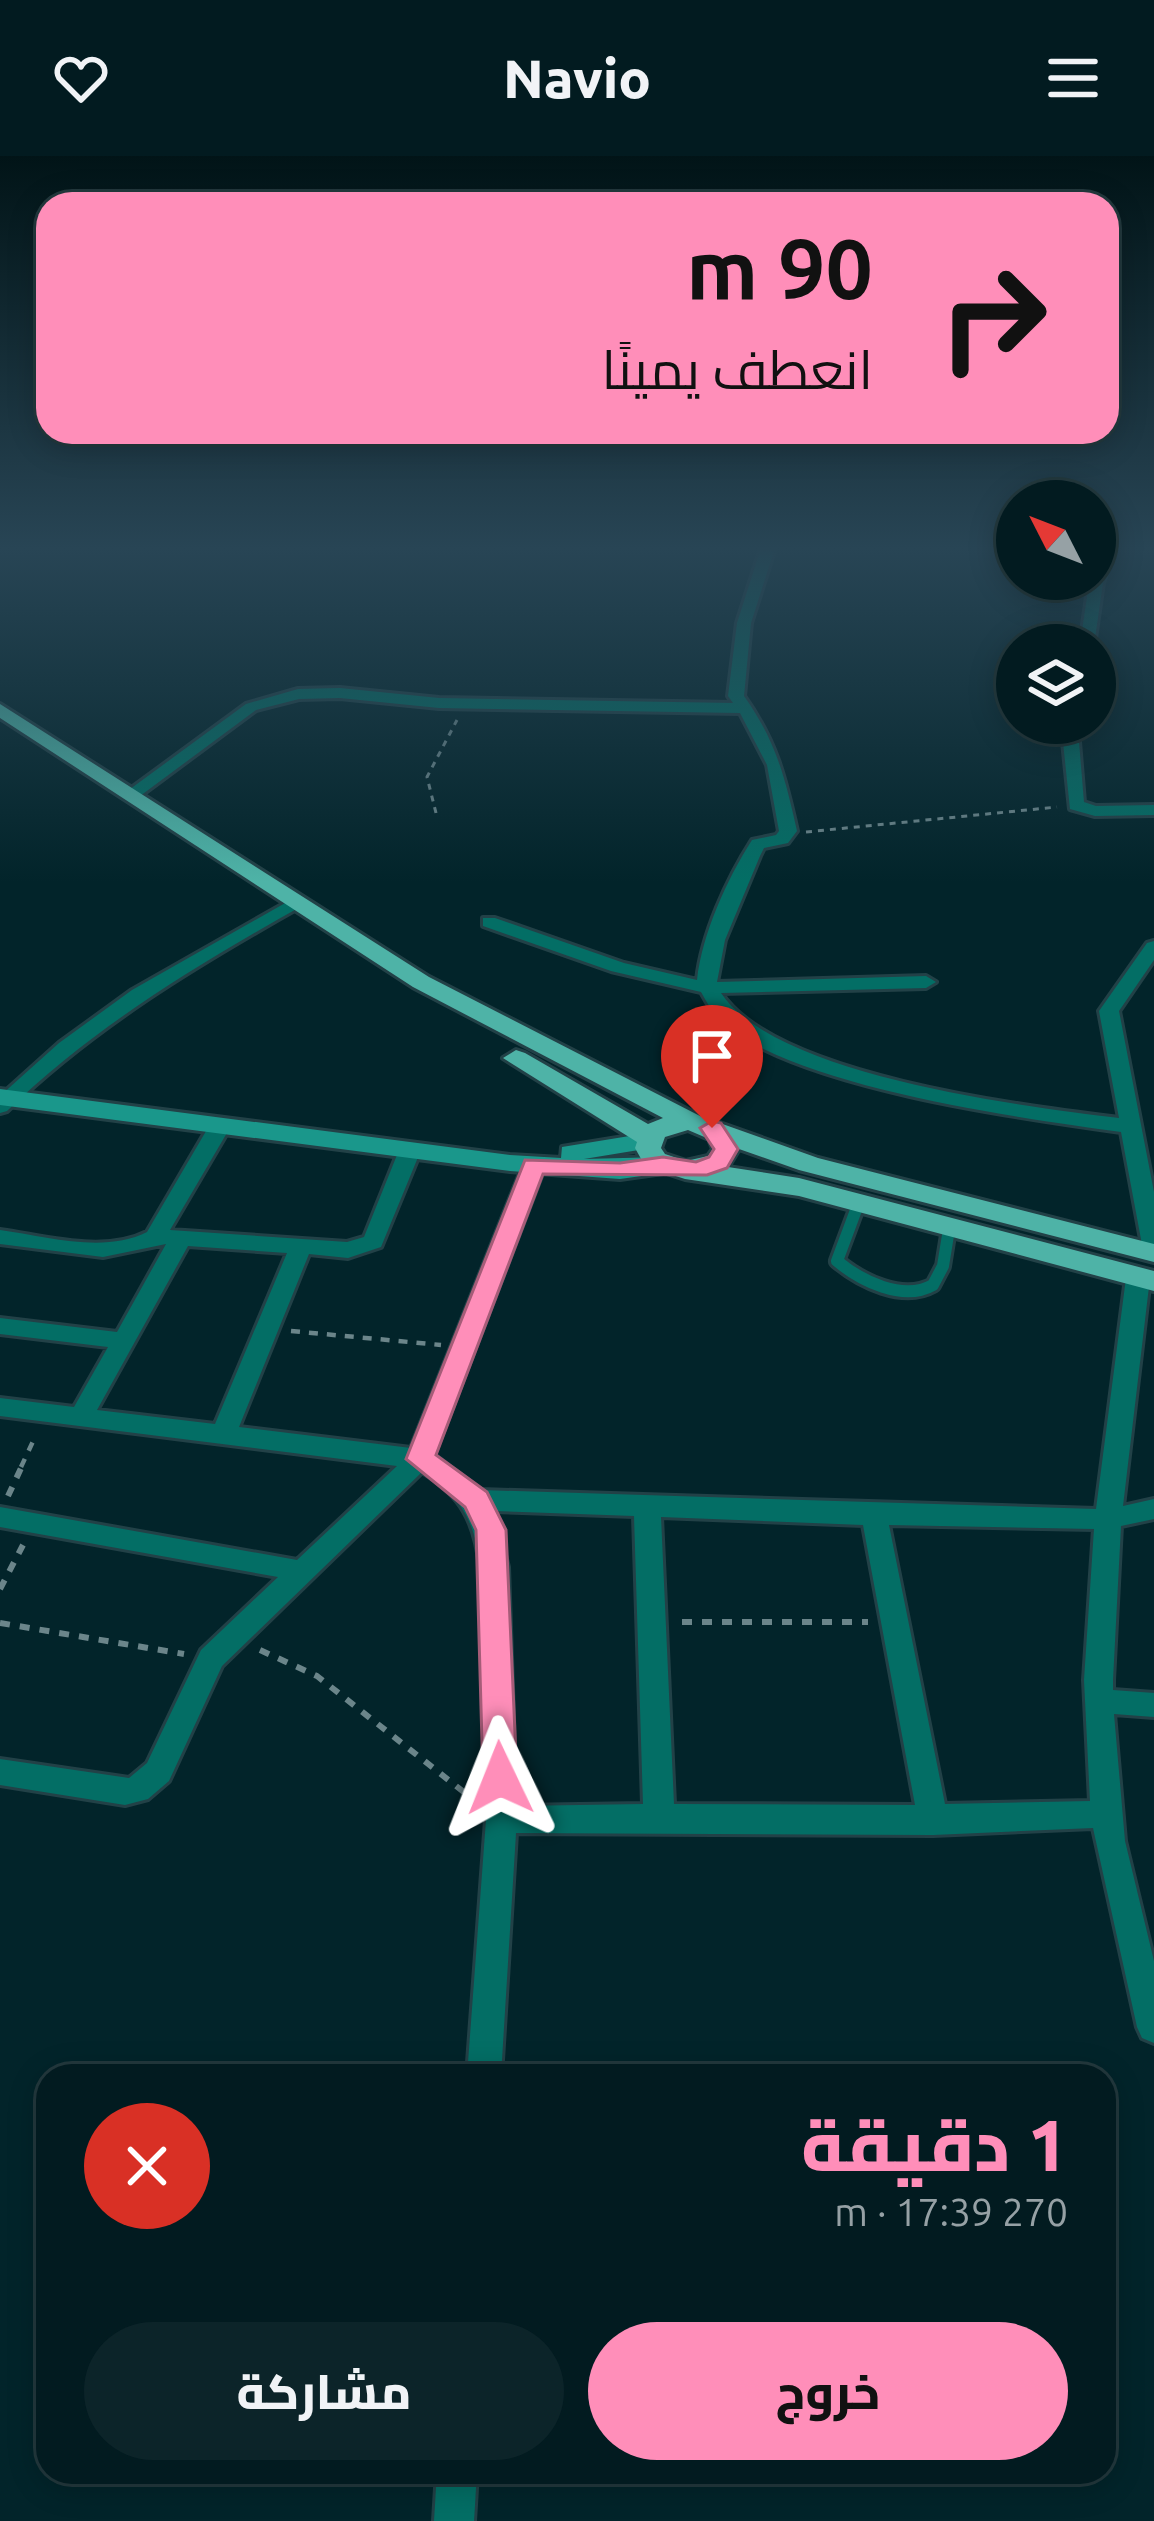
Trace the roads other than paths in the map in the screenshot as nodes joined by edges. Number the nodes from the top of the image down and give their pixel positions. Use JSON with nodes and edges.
{"nodes":[{"id":1,"x":740,"y":661,"type":"edge"},
{"id":2,"x":743,"y":708,"type":"junction"},
{"id":3,"x":0,"y":710,"type":"edge"},
{"id":4,"x":0,"y":729,"type":"edge"},
{"id":5,"x":1071,"y":744,"type":"edge"},
{"id":6,"x":130,"y":795,"type":"junction"},
{"id":7,"x":1154,"y":810,"type":"edge"},
{"id":8,"x":284,"y":909,"type":"junction"},
{"id":9,"x":490,"y":922,"type":"dead end"},
{"id":10,"x":1154,"y":947,"type":"edge"},
{"id":11,"x":926,"y":982,"type":"dead end"},
{"id":12,"x":707,"y":988,"type":"junction"},
{"id":13,"x":5,"y":1095,"type":"edge"},
{"id":14,"x":691,"y":1122,"type":"junction"},
{"id":15,"x":220,"y":1126,"type":"junction"},
{"id":16,"x":1127,"y":1126,"type":"junction"},
{"id":17,"x":720,"y":1134,"type":"junction"},
{"id":18,"x":653,"y":1148,"type":"junction"},
{"id":19,"x":410,"y":1150,"type":"junction"},
{"id":20,"x":534,"y":1166,"type":"junction"},
{"id":21,"x":698,"y":1170,"type":"junction"},
{"id":22,"x":860,"y":1202,"type":"junction"},
{"id":23,"x":949,"y":1229,"type":"junction"},
{"id":24,"x":155,"y":1237,"type":"junction"},
{"id":25,"x":0,"y":1238,"type":"edge"},
{"id":26,"x":181,"y":1238,"type":"junction"},
{"id":27,"x":301,"y":1246,"type":"junction"},
{"id":28,"x":1150,"y":1265,"type":"edge"},
{"id":29,"x":0,"y":1326,"type":"edge"},
{"id":30,"x":124,"y":1341,"type":"junction"},
{"id":31,"x":0,"y":1408,"type":"edge"},
{"id":32,"x":82,"y":1415,"type":"junction"},
{"id":33,"x":224,"y":1433,"type":"junction"},
{"id":34,"x":420,"y":1459,"type":"junction"},
{"id":35,"x":476,"y":1500,"type":"junction"},
{"id":36,"x":647,"y":1504,"type":"junction"},
{"id":37,"x":1154,"y":1509,"type":"edge"},
{"id":38,"x":0,"y":1514,"type":"edge"},
{"id":39,"x":874,"y":1515,"type":"junction"},
{"id":40,"x":1108,"y":1519,"type":"junction"},
{"id":41,"x":301,"y":1570,"type":"junction"},
{"id":42,"x":1099,"y":1701,"type":"junction"},
{"id":43,"x":1154,"y":1705,"type":"edge"},
{"id":44,"x":0,"y":1772,"type":"edge"},
{"id":45,"x":1106,"y":1814,"type":"junction"},
{"id":46,"x":659,"y":1815,"type":"junction"},
{"id":47,"x":501,"y":1820,"type":"junction"},
{"id":48,"x":933,"y":1822,"type":"junction"},
{"id":49,"x":1154,"y":2027,"type":"edge"},
{"id":50,"x":485,"y":2064,"type":"edge"},
{"id":51,"x":456,"y":2484,"type":"edge"},
{"id":52,"x":454,"y":2521,"type":"edge"}],
"edges":[{"from":1,"to":2,"type":"street"},
{"from":2,"to":6,"type":"street"},
{"from":2,"to":12,"type":"street"},
{"from":3,"to":6,"type":"main road"},
{"from":4,"to":8,"type":"main road"},
{"from":5,"to":7,"type":"street"},
{"from":6,"to":8,"type":"main road"},
{"from":8,"to":13,"type":"street"},
{"from":8,"to":14,"type":"main road"},
{"from":8,"to":18,"type":"main road"},
{"from":9,"to":12,"type":"street"},
{"from":10,"to":16,"type":"street"},
{"from":11,"to":12,"type":"street"},
{"from":12,"to":16,"type":"street"},
{"from":13,"to":15,"type":"street"},
{"from":13,"to":18,"type":"street"},
{"from":14,"to":17,"type":"main road"},
{"from":14,"to":18,"type":"main road"},
{"from":15,"to":19,"type":"street"},
{"from":15,"to":24,"type":"street"},
{"from":16,"to":28,"type":"street"},
{"from":17,"to":21,"type":"main road"},
{"from":17,"to":28,"type":"main road"},
{"from":18,"to":20,"type":"street"},
{"from":18,"to":21,"type":"main road"},
{"from":19,"to":20,"type":"street"},
{"from":19,"to":27,"type":"street"},
{"from":20,"to":34,"type":"street"},
{"from":21,"to":22,"type":"main road"},
{"from":22,"to":23,"type":"main road"},
{"from":22,"to":23,"type":"lane"},
{"from":23,"to":28,"type":"main road"},
{"from":24,"to":25,"type":"street"},
{"from":24,"to":26,"type":"street"},
{"from":26,"to":27,"type":"street"},
{"from":26,"to":30,"type":"street"},
{"from":27,"to":33,"type":"street"},
{"from":28,"to":40,"type":"street"},
{"from":29,"to":30,"type":"street"},
{"from":30,"to":32,"type":"street"},
{"from":31,"to":32,"type":"street"},
{"from":32,"to":33,"type":"street"},
{"from":33,"to":34,"type":"street"},
{"from":34,"to":35,"type":"street"},
{"from":34,"to":41,"type":"street"},
{"from":35,"to":36,"type":"street"},
{"from":35,"to":47,"type":"street"},
{"from":36,"to":39,"type":"street"},
{"from":36,"to":46,"type":"street"},
{"from":37,"to":40,"type":"street"},
{"from":38,"to":41,"type":"street"},
{"from":39,"to":40,"type":"street"},
{"from":39,"to":48,"type":"street"},
{"from":40,"to":42,"type":"street"},
{"from":41,"to":44,"type":"street"},
{"from":42,"to":43,"type":"street"},
{"from":42,"to":45,"type":"street"},
{"from":45,"to":48,"type":"street"},
{"from":45,"to":49,"type":"street"},
{"from":46,"to":47,"type":"street"},
{"from":46,"to":48,"type":"street"},
{"from":47,"to":50,"type":"street"},
{"from":51,"to":52,"type":"street"}]}
